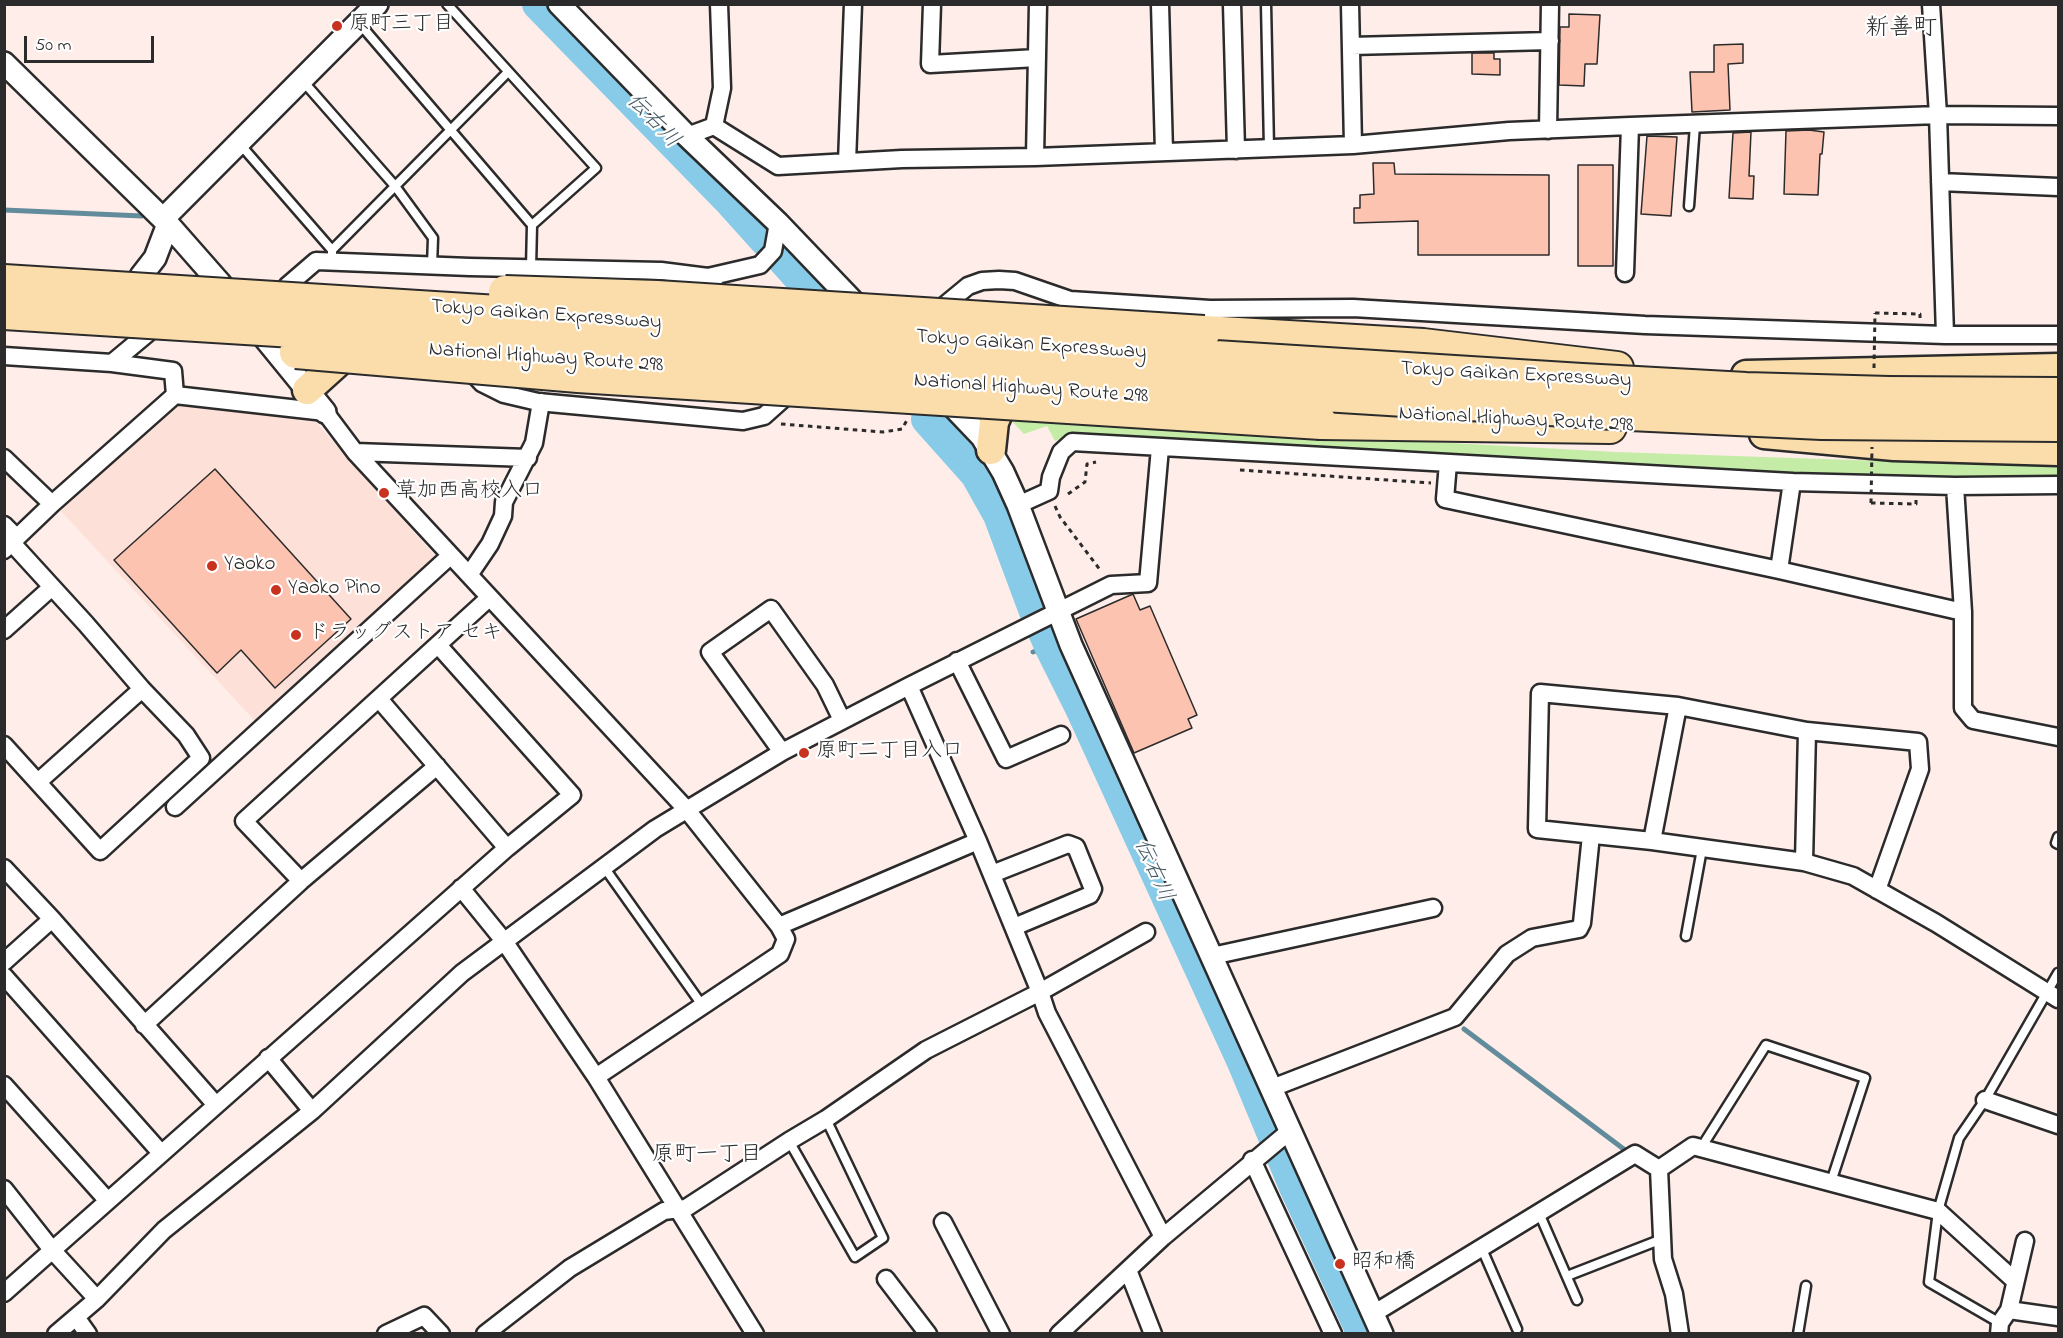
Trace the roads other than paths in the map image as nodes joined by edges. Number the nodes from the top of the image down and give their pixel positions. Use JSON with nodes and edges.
{"nodes":[{"id":1,"x":377,"y":4,"type":"edge"},
{"id":2,"x":447,"y":4,"type":"edge"},
{"id":3,"x":559,"y":4,"type":"edge"},
{"id":4,"x":719,"y":4,"type":"edge"},
{"id":5,"x":853,"y":4,"type":"edge"},
{"id":6,"x":932,"y":4,"type":"edge"},
{"id":7,"x":1038,"y":4,"type":"edge"},
{"id":8,"x":1160,"y":4,"type":"edge"},
{"id":9,"x":1232,"y":4,"type":"edge"},
{"id":10,"x":1266,"y":4,"type":"edge"},
{"id":11,"x":1350,"y":4,"type":"edge"},
{"id":12,"x":1550,"y":4,"type":"edge"},
{"id":13,"x":1931,"y":4,"type":"edge"},
{"id":14,"x":358,"y":23,"type":"junction"},
{"id":15,"x":1550,"y":41,"type":"junction"},
{"id":16,"x":1351,"y":46,"type":"junction"},
{"id":17,"x":1037,"y":58,"type":"junction"},
{"id":18,"x":4,"y":63,"type":"edge"},
{"id":19,"x":507,"y":72,"type":"junction"},
{"id":20,"x":301,"y":80,"type":"junction"},
{"id":21,"x":1938,"y":115,"type":"junction"},
{"id":22,"x":2058,"y":116,"type":"edge"},
{"id":23,"x":1695,"y":125,"type":"junction"},
{"id":24,"x":714,"y":126,"type":"junction"},
{"id":25,"x":1630,"y":126,"type":"junction"},
{"id":26,"x":450,"y":130,"type":"junction"},
{"id":27,"x":1548,"y":130,"type":"junction"},
{"id":28,"x":687,"y":136,"type":"junction"},
{"id":29,"x":238,"y":143,"type":"junction"},
{"id":30,"x":1353,"y":145,"type":"junction"},
{"id":31,"x":1269,"y":148,"type":"junction"},
{"id":32,"x":1236,"y":150,"type":"junction"},
{"id":33,"x":1164,"y":152,"type":"junction"},
{"id":34,"x":1035,"y":157,"type":"junction"},
{"id":35,"x":847,"y":162,"type":"junction"},
{"id":36,"x":1940,"y":182,"type":"junction"},
{"id":37,"x":395,"y":186,"type":"junction"},
{"id":38,"x":2058,"y":187,"type":"edge"},
{"id":39,"x":1689,"y":206,"type":"dead end"},
{"id":40,"x":165,"y":221,"type":"junction"},
{"id":41,"x":778,"y":222,"type":"junction"},
{"id":42,"x":532,"y":225,"type":"junction"},
{"id":43,"x":332,"y":256,"type":"junction"},
{"id":44,"x":432,"y":266,"type":"junction"},
{"id":45,"x":5,"y":267,"type":"edge"},
{"id":46,"x":531,"y":268,"type":"junction"},
{"id":47,"x":1625,"y":273,"type":"dead end"},
{"id":48,"x":141,"y":276,"type":"junction"},
{"id":49,"x":708,"y":277,"type":"junction"},
{"id":50,"x":4,"y":281,"type":"edge"},
{"id":51,"x":287,"y":286,"type":"junction"},
{"id":52,"x":211,"y":288,"type":"junction"},
{"id":53,"x":4,"y":313,"type":"edge"},
{"id":54,"x":736,"y":314,"type":"junction"},
{"id":55,"x":4,"y":323,"type":"edge"},
{"id":56,"x":873,"y":323,"type":"junction"},
{"id":57,"x":937,"y":327,"type":"junction"},
{"id":58,"x":148,"y":333,"type":"junction"},
{"id":59,"x":1945,"y":335,"type":"junction"},
{"id":60,"x":2058,"y":336,"type":"edge"},
{"id":61,"x":266,"y":340,"type":"junction"},
{"id":62,"x":348,"y":346,"type":"junction"},
{"id":63,"x":453,"y":352,"type":"junction"},
{"id":64,"x":4,"y":356,"type":"edge"},
{"id":65,"x":112,"y":363,"type":"junction"},
{"id":66,"x":2058,"y":368,"type":"edge"},
{"id":67,"x":1617,"y":369,"type":"junction"},
{"id":68,"x":1746,"y":375,"type":"junction"},
{"id":69,"x":808,"y":376,"type":"junction"},
{"id":70,"x":2058,"y":380,"type":"edge"},
{"id":71,"x":931,"y":384,"type":"junction"},
{"id":72,"x":1009,"y":388,"type":"junction"},
{"id":73,"x":307,"y":390,"type":"junction"},
{"id":74,"x":175,"y":394,"type":"junction"},
{"id":75,"x":2058,"y":394,"type":"edge"},
{"id":76,"x":542,"y":402,"type":"junction"},
{"id":77,"x":326,"y":412,"type":"junction"},
{"id":78,"x":2058,"y":425,"type":"edge"},
{"id":79,"x":1610,"y":427,"type":"junction"},
{"id":80,"x":1743,"y":432,"type":"junction"},
{"id":81,"x":2058,"y":439,"type":"edge"},
{"id":82,"x":1160,"y":448,"type":"junction"},
{"id":83,"x":991,"y":450,"type":"junction"},
{"id":84,"x":355,"y":452,"type":"junction"},
{"id":85,"x":2058,"y":452,"type":"edge"},
{"id":86,"x":4,"y":458,"type":"edge"},
{"id":87,"x":528,"y":458,"type":"junction"},
{"id":88,"x":1448,"y":463,"type":"junction"},
{"id":89,"x":1792,"y":482,"type":"junction"},
{"id":90,"x":2058,"y":485,"type":"edge"},
{"id":91,"x":1955,"y":486,"type":"junction"},
{"id":92,"x":52,"y":504,"type":"junction"},
{"id":93,"x":1018,"y":505,"type":"junction"},
{"id":94,"x":4,"y":525,"type":"edge"},
{"id":95,"x":11,"y":544,"type":"edge"},
{"id":96,"x":450,"y":556,"type":"junction"},
{"id":97,"x":1779,"y":570,"type":"junction"},
{"id":98,"x":469,"y":575,"type":"junction"},
{"id":99,"x":52,"y":587,"type":"junction"},
{"id":100,"x":489,"y":598,"type":"junction"},
{"id":101,"x":1963,"y":612,"type":"junction"},
{"id":102,"x":1053,"y":615,"type":"junction"},
{"id":103,"x":4,"y":630,"type":"edge"},
{"id":104,"x":438,"y":645,"type":"junction"},
{"id":105,"x":957,"y":661,"type":"junction"},
{"id":106,"x":909,"y":686,"type":"junction"},
{"id":107,"x":141,"y":688,"type":"junction"},
{"id":108,"x":379,"y":699,"type":"junction"},
{"id":109,"x":1678,"y":706,"type":"junction"},
{"id":110,"x":842,"y":720,"type":"junction"},
{"id":111,"x":1807,"y":731,"type":"junction"},
{"id":112,"x":1061,"y":735,"type":"dead end"},
{"id":113,"x":2058,"y":737,"type":"edge"},
{"id":114,"x":4,"y":745,"type":"edge"},
{"id":115,"x":782,"y":752,"type":"junction"},
{"id":116,"x":437,"y":766,"type":"junction"},
{"id":117,"x":38,"y":782,"type":"junction"},
{"id":118,"x":176,"y":807,"type":"dead end"},
{"id":119,"x":687,"y":810,"type":"junction"},
{"id":120,"x":1591,"y":835,"type":"junction"},
{"id":121,"x":2058,"y":837,"type":"edge"},
{"id":122,"x":978,"y":841,"type":"junction"},
{"id":123,"x":1652,"y":842,"type":"junction"},
{"id":124,"x":2058,"y":844,"type":"edge"},
{"id":125,"x":507,"y":848,"type":"junction"},
{"id":126,"x":1702,"y":849,"type":"junction"},
{"id":127,"x":1804,"y":862,"type":"junction"},
{"id":128,"x":604,"y":867,"type":"junction"},
{"id":129,"x":4,"y":868,"type":"edge"},
{"id":130,"x":992,"y":874,"type":"junction"},
{"id":131,"x":301,"y":881,"type":"junction"},
{"id":132,"x":461,"y":888,"type":"junction"},
{"id":133,"x":1877,"y":890,"type":"junction"},
{"id":134,"x":1433,"y":908,"type":"dead end"},
{"id":135,"x":52,"y":919,"type":"junction"},
{"id":136,"x":779,"y":926,"type":"junction"},
{"id":137,"x":1014,"y":927,"type":"junction"},
{"id":138,"x":1146,"y":932,"type":"dead end"},
{"id":139,"x":1686,"y":936,"type":"dead end"},
{"id":140,"x":504,"y":941,"type":"junction"},
{"id":141,"x":1212,"y":956,"type":"junction"},
{"id":142,"x":4,"y":962,"type":"edge"},
{"id":143,"x":2058,"y":973,"type":"edge"},
{"id":144,"x":4,"y":976,"type":"edge"},
{"id":145,"x":1041,"y":992,"type":"junction"},
{"id":146,"x":2053,"y":995,"type":"edge"},
{"id":147,"x":702,"y":1005,"type":"junction"},
{"id":148,"x":144,"y":1025,"type":"junction"},
{"id":149,"x":268,"y":1058,"type":"junction"},
{"id":150,"x":596,"y":1077,"type":"junction"},
{"id":151,"x":4,"y":1085,"type":"edge"},
{"id":152,"x":1272,"y":1088,"type":"junction"},
{"id":153,"x":1985,"y":1100,"type":"junction"},
{"id":154,"x":216,"y":1105,"type":"junction"},
{"id":155,"x":312,"y":1111,"type":"junction"},
{"id":156,"x":826,"y":1119,"type":"junction"},
{"id":157,"x":2058,"y":1125,"type":"edge"},
{"id":158,"x":1288,"y":1132,"type":"junction"},
{"id":159,"x":789,"y":1141,"type":"junction"},
{"id":160,"x":1701,"y":1148,"type":"junction"},
{"id":161,"x":161,"y":1153,"type":"junction"},
{"id":162,"x":1256,"y":1157,"type":"junction"},
{"id":163,"x":1659,"y":1168,"type":"junction"},
{"id":164,"x":1832,"y":1182,"type":"junction"},
{"id":165,"x":4,"y":1189,"type":"edge"},
{"id":166,"x":107,"y":1200,"type":"junction"},
{"id":167,"x":676,"y":1209,"type":"junction"},
{"id":168,"x":1938,"y":1210,"type":"junction"},
{"id":169,"x":1539,"y":1213,"type":"junction"},
{"id":170,"x":943,"y":1222,"type":"dead end"},
{"id":171,"x":1163,"y":1237,"type":"junction"},
{"id":172,"x":1662,"y":1239,"type":"junction"},
{"id":173,"x":2025,"y":1241,"type":"dead end"},
{"id":174,"x":1482,"y":1249,"type":"junction"},
{"id":175,"x":53,"y":1251,"type":"junction"},
{"id":176,"x":1128,"y":1270,"type":"junction"},
{"id":177,"x":1567,"y":1276,"type":"junction"},
{"id":178,"x":886,"y":1279,"type":"dead end"},
{"id":179,"x":2014,"y":1280,"type":"junction"},
{"id":180,"x":1806,"y":1286,"type":"dead end"},
{"id":181,"x":4,"y":1293,"type":"edge"},
{"id":182,"x":97,"y":1299,"type":"junction"},
{"id":183,"x":1577,"y":1300,"type":"dead end"},
{"id":184,"x":1373,"y":1314,"type":"junction"},
{"id":185,"x":76,"y":1317,"type":"junction"},
{"id":186,"x":2058,"y":1317,"type":"edge"},
{"id":187,"x":2003,"y":1322,"type":"edge"},
{"id":188,"x":1517,"y":1329,"type":"dead end"},
{"id":189,"x":56,"y":1334,"type":"edge"},
{"id":190,"x":88,"y":1334,"type":"edge"},
{"id":191,"x":386,"y":1334,"type":"edge"},
{"id":192,"x":441,"y":1334,"type":"edge"},
{"id":193,"x":485,"y":1334,"type":"edge"},
{"id":194,"x":755,"y":1334,"type":"edge"},
{"id":195,"x":928,"y":1334,"type":"edge"},
{"id":196,"x":1001,"y":1334,"type":"edge"},
{"id":197,"x":1059,"y":1334,"type":"edge"},
{"id":198,"x":1153,"y":1334,"type":"edge"},
{"id":199,"x":1333,"y":1334,"type":"edge"},
{"id":200,"x":1382,"y":1334,"type":"edge"},
{"id":201,"x":1680,"y":1334,"type":"edge"},
{"id":202,"x":1798,"y":1334,"type":"edge"}],
"edges":[{"from":1,"to":14,"type":"street"},
{"from":2,"to":19,"type":"lane"},
{"from":3,"to":28,"type":"street"},
{"from":4,"to":24,"type":"street"},
{"from":5,"to":35,"type":"street"},
{"from":6,"to":17,"type":"street"},
{"from":7,"to":17,"type":"street"},
{"from":8,"to":33,"type":"street"},
{"from":9,"to":32,"type":"street"},
{"from":10,"to":31,"type":"lane"},
{"from":11,"to":16,"type":"street"},
{"from":12,"to":15,"type":"street"},
{"from":13,"to":21,"type":"street"},
{"from":14,"to":20,"type":"street"},
{"from":14,"to":26,"type":"lane"},
{"from":15,"to":16,"type":"street"},
{"from":15,"to":27,"type":"street"},
{"from":16,"to":30,"type":"street"},
{"from":17,"to":34,"type":"street"},
{"from":18,"to":40,"type":"street"},
{"from":19,"to":26,"type":"lane"},
{"from":19,"to":42,"type":"lane"},
{"from":20,"to":29,"type":"street"},
{"from":20,"to":37,"type":"lane"},
{"from":21,"to":22,"type":"street"},
{"from":21,"to":23,"type":"street"},
{"from":21,"to":36,"type":"street"},
{"from":23,"to":25,"type":"street"},
{"from":23,"to":39,"type":"lane"},
{"from":24,"to":28,"type":"street"},
{"from":24,"to":35,"type":"street"},
{"from":25,"to":27,"type":"street"},
{"from":25,"to":47,"type":"street"},
{"from":26,"to":37,"type":"lane"},
{"from":26,"to":42,"type":"lane"},
{"from":27,"to":30,"type":"street"},
{"from":28,"to":41,"type":"street"},
{"from":29,"to":40,"type":"street"},
{"from":29,"to":43,"type":"lane"},
{"from":30,"to":31,"type":"street"},
{"from":31,"to":32,"type":"street"},
{"from":32,"to":33,"type":"street"},
{"from":33,"to":34,"type":"street"},
{"from":34,"to":35,"type":"street"},
{"from":36,"to":38,"type":"street"},
{"from":36,"to":59,"type":"street"},
{"from":37,"to":43,"type":"lane"},
{"from":37,"to":44,"type":"lane"},
{"from":40,"to":48,"type":"street"},
{"from":40,"to":52,"type":"street"},
{"from":41,"to":49,"type":"street"},
{"from":41,"to":56,"type":"street"},
{"from":42,"to":46,"type":"lane"},
{"from":43,"to":44,"type":"street"},
{"from":43,"to":51,"type":"street"},
{"from":44,"to":46,"type":"street"},
{"from":45,"to":48,"type":"highway"},
{"from":46,"to":49,"type":"street"},
{"from":48,"to":52,"type":"highway"},
{"from":49,"to":54,"type":"street"},
{"from":50,"to":52,"type":"highway","name":"Tokyo Gaikan Expressway","bridge":true},
{"from":51,"to":52,"type":"highway"},
{"from":51,"to":54,"type":"highway"},
{"from":52,"to":61,"type":"street"},
{"from":52,"to":67,"type":"highway","bridge":true},
{"from":52,"to":75,"type":"highway","name":"Tokyo Gaikan Expressway","bridge":true},
{"from":53,"to":78,"type":"highway","name":"Tokyo Gaikan Expressway","bridge":true},
{"from":54,"to":56,"type":"highway"},
{"from":55,"to":58,"type":"highway","name":"National Highway Route 298"},
{"from":55,"to":79,"type":"highway","bridge":true},
{"from":56,"to":57,"type":"highway"},
{"from":56,"to":71,"type":"street"},
{"from":57,"to":59,"type":"street"},
{"from":57,"to":67,"type":"highway"},
{"from":58,"to":61,"type":"highway","name":"National Highway Route 298"},
{"from":58,"to":65,"type":"street"},
{"from":59,"to":60,"type":"street"},
{"from":61,"to":62,"type":"highway","name":"National Highway Route 298"},
{"from":61,"to":73,"type":"street"},
{"from":62,"to":63,"type":"highway","name":"National Highway Route 298"},
{"from":62,"to":73,"type":"highway"},
{"from":63,"to":69,"type":"highway","name":"National Highway Route 298"},
{"from":63,"to":76,"type":"street"},
{"from":64,"to":65,"type":"street"},
{"from":65,"to":74,"type":"street"},
{"from":66,"to":68,"type":"highway"},
{"from":67,"to":68,"type":"highway"},
{"from":68,"to":70,"type":"highway"},
{"from":69,"to":71,"type":"highway","name":"National Highway Route 298"},
{"from":69,"to":76,"type":"street"},
{"from":71,"to":72,"type":"highway","name":"National Highway Route 298"},
{"from":71,"to":83,"type":"street"},
{"from":72,"to":79,"type":"highway","name":"National Highway Route 298"},
{"from":72,"to":83,"type":"highway"},
{"from":73,"to":77,"type":"street"},
{"from":74,"to":77,"type":"street"},
{"from":74,"to":92,"type":"street"},
{"from":76,"to":87,"type":"street"},
{"from":77,"to":84,"type":"street"},
{"from":79,"to":80,"type":"highway","name":"National Highway Route 298"},
{"from":80,"to":81,"type":"highway","name":"National Highway Route 298"},
{"from":80,"to":85,"type":"highway"},
{"from":82,"to":88,"type":"street"},
{"from":82,"to":93,"type":"street"},
{"from":82,"to":102,"type":"street"},
{"from":83,"to":93,"type":"street"},
{"from":84,"to":87,"type":"street"},
{"from":84,"to":96,"type":"street"},
{"from":86,"to":92,"type":"street"},
{"from":87,"to":98,"type":"street"},
{"from":88,"to":89,"type":"street"},
{"from":88,"to":97,"type":"street"},
{"from":89,"to":91,"type":"street"},
{"from":89,"to":97,"type":"street"},
{"from":90,"to":91,"type":"street"},
{"from":91,"to":101,"type":"street"},
{"from":92,"to":95,"type":"street"},
{"from":93,"to":102,"type":"street"},
{"from":94,"to":95,"type":"street"},
{"from":95,"to":99,"type":"street"},
{"from":96,"to":98,"type":"street"},
{"from":96,"to":118,"type":"street"},
{"from":97,"to":101,"type":"street"},
{"from":98,"to":100,"type":"street"},
{"from":99,"to":103,"type":"street"},
{"from":99,"to":107,"type":"street"},
{"from":100,"to":104,"type":"street"},
{"from":100,"to":119,"type":"street"},
{"from":101,"to":113,"type":"street"},
{"from":102,"to":105,"type":"street"},
{"from":102,"to":141,"type":"street"},
{"from":104,"to":108,"type":"street"},
{"from":104,"to":125,"type":"street"},
{"from":105,"to":106,"type":"street"},
{"from":105,"to":112,"type":"street"},
{"from":106,"to":110,"type":"street"},
{"from":106,"to":122,"type":"street"},
{"from":107,"to":117,"type":"street"},
{"from":107,"to":117,"type":"street"},
{"from":108,"to":116,"type":"street"},
{"from":108,"to":131,"type":"street"},
{"from":109,"to":111,"type":"street"},
{"from":109,"to":120,"type":"street"},
{"from":109,"to":123,"type":"street"},
{"from":110,"to":115,"type":"street"},
{"from":110,"to":115,"type":"street"},
{"from":111,"to":127,"type":"street"},
{"from":111,"to":133,"type":"street"},
{"from":114,"to":117,"type":"street"},
{"from":115,"to":119,"type":"street"},
{"from":116,"to":125,"type":"street"},
{"from":116,"to":131,"type":"street"},
{"from":119,"to":128,"type":"street"},
{"from":119,"to":136,"type":"street"},
{"from":120,"to":123,"type":"street"},
{"from":120,"to":152,"type":"street"},
{"from":121,"to":124,"type":"lane"},
{"from":122,"to":130,"type":"street"},
{"from":122,"to":136,"type":"street"},
{"from":123,"to":126,"type":"street"},
{"from":125,"to":132,"type":"street"},
{"from":126,"to":127,"type":"street"},
{"from":126,"to":139,"type":"lane"},
{"from":127,"to":133,"type":"street"},
{"from":128,"to":140,"type":"street"},
{"from":128,"to":147,"type":"lane"},
{"from":129,"to":135,"type":"street"},
{"from":130,"to":137,"type":"street"},
{"from":130,"to":137,"type":"street"},
{"from":131,"to":148,"type":"street"},
{"from":132,"to":140,"type":"street"},
{"from":132,"to":149,"type":"street"},
{"from":133,"to":146,"type":"street"},
{"from":134,"to":141,"type":"street"},
{"from":135,"to":142,"type":"street"},
{"from":135,"to":148,"type":"street"},
{"from":136,"to":147,"type":"street"},
{"from":137,"to":145,"type":"street"},
{"from":138,"to":145,"type":"street"},
{"from":140,"to":150,"type":"street"},
{"from":140,"to":155,"type":"street"},
{"from":141,"to":152,"type":"street"},
{"from":143,"to":146,"type":"lane"},
{"from":144,"to":161,"type":"street"},
{"from":145,"to":156,"type":"street"},
{"from":145,"to":171,"type":"street"},
{"from":146,"to":153,"type":"lane"},
{"from":147,"to":150,"type":"street"},
{"from":148,"to":154,"type":"street"},
{"from":149,"to":154,"type":"street"},
{"from":149,"to":155,"type":"street"},
{"from":150,"to":167,"type":"street"},
{"from":151,"to":166,"type":"street"},
{"from":152,"to":158,"type":"street"},
{"from":153,"to":157,"type":"street"},
{"from":153,"to":168,"type":"lane"},
{"from":154,"to":161,"type":"street"},
{"from":155,"to":182,"type":"street"},
{"from":156,"to":159,"type":"street"},
{"from":156,"to":159,"type":"lane"},
{"from":158,"to":162,"type":"street"},
{"from":158,"to":184,"type":"street"},
{"from":159,"to":167,"type":"street"},
{"from":160,"to":163,"type":"street"},
{"from":160,"to":164,"type":"street"},
{"from":160,"to":164,"type":"lane"},
{"from":161,"to":166,"type":"street"},
{"from":162,"to":171,"type":"street"},
{"from":162,"to":199,"type":"street"},
{"from":163,"to":169,"type":"street"},
{"from":163,"to":172,"type":"street"},
{"from":164,"to":168,"type":"street"},
{"from":165,"to":175,"type":"street"},
{"from":166,"to":175,"type":"street"},
{"from":167,"to":193,"type":"street"},
{"from":167,"to":194,"type":"street"},
{"from":168,"to":179,"type":"street"},
{"from":168,"to":187,"type":"lane"},
{"from":169,"to":174,"type":"street"},
{"from":169,"to":177,"type":"lane"},
{"from":170,"to":196,"type":"street"},
{"from":171,"to":176,"type":"street"},
{"from":172,"to":177,"type":"lane"},
{"from":172,"to":201,"type":"street"},
{"from":173,"to":179,"type":"street"},
{"from":174,"to":184,"type":"street"},
{"from":174,"to":188,"type":"lane"},
{"from":175,"to":181,"type":"street"},
{"from":175,"to":182,"type":"street"},
{"from":176,"to":197,"type":"street"},
{"from":176,"to":198,"type":"street"},
{"from":177,"to":183,"type":"lane"},
{"from":178,"to":195,"type":"street"},
{"from":179,"to":187,"type":"street"},
{"from":180,"to":202,"type":"lane"},
{"from":182,"to":185,"type":"street"},
{"from":184,"to":200,"type":"street"},
{"from":185,"to":189,"type":"street"},
{"from":185,"to":190,"type":"street"},
{"from":186,"to":187,"type":"street"},
{"from":191,"to":192,"type":"street"}]}
